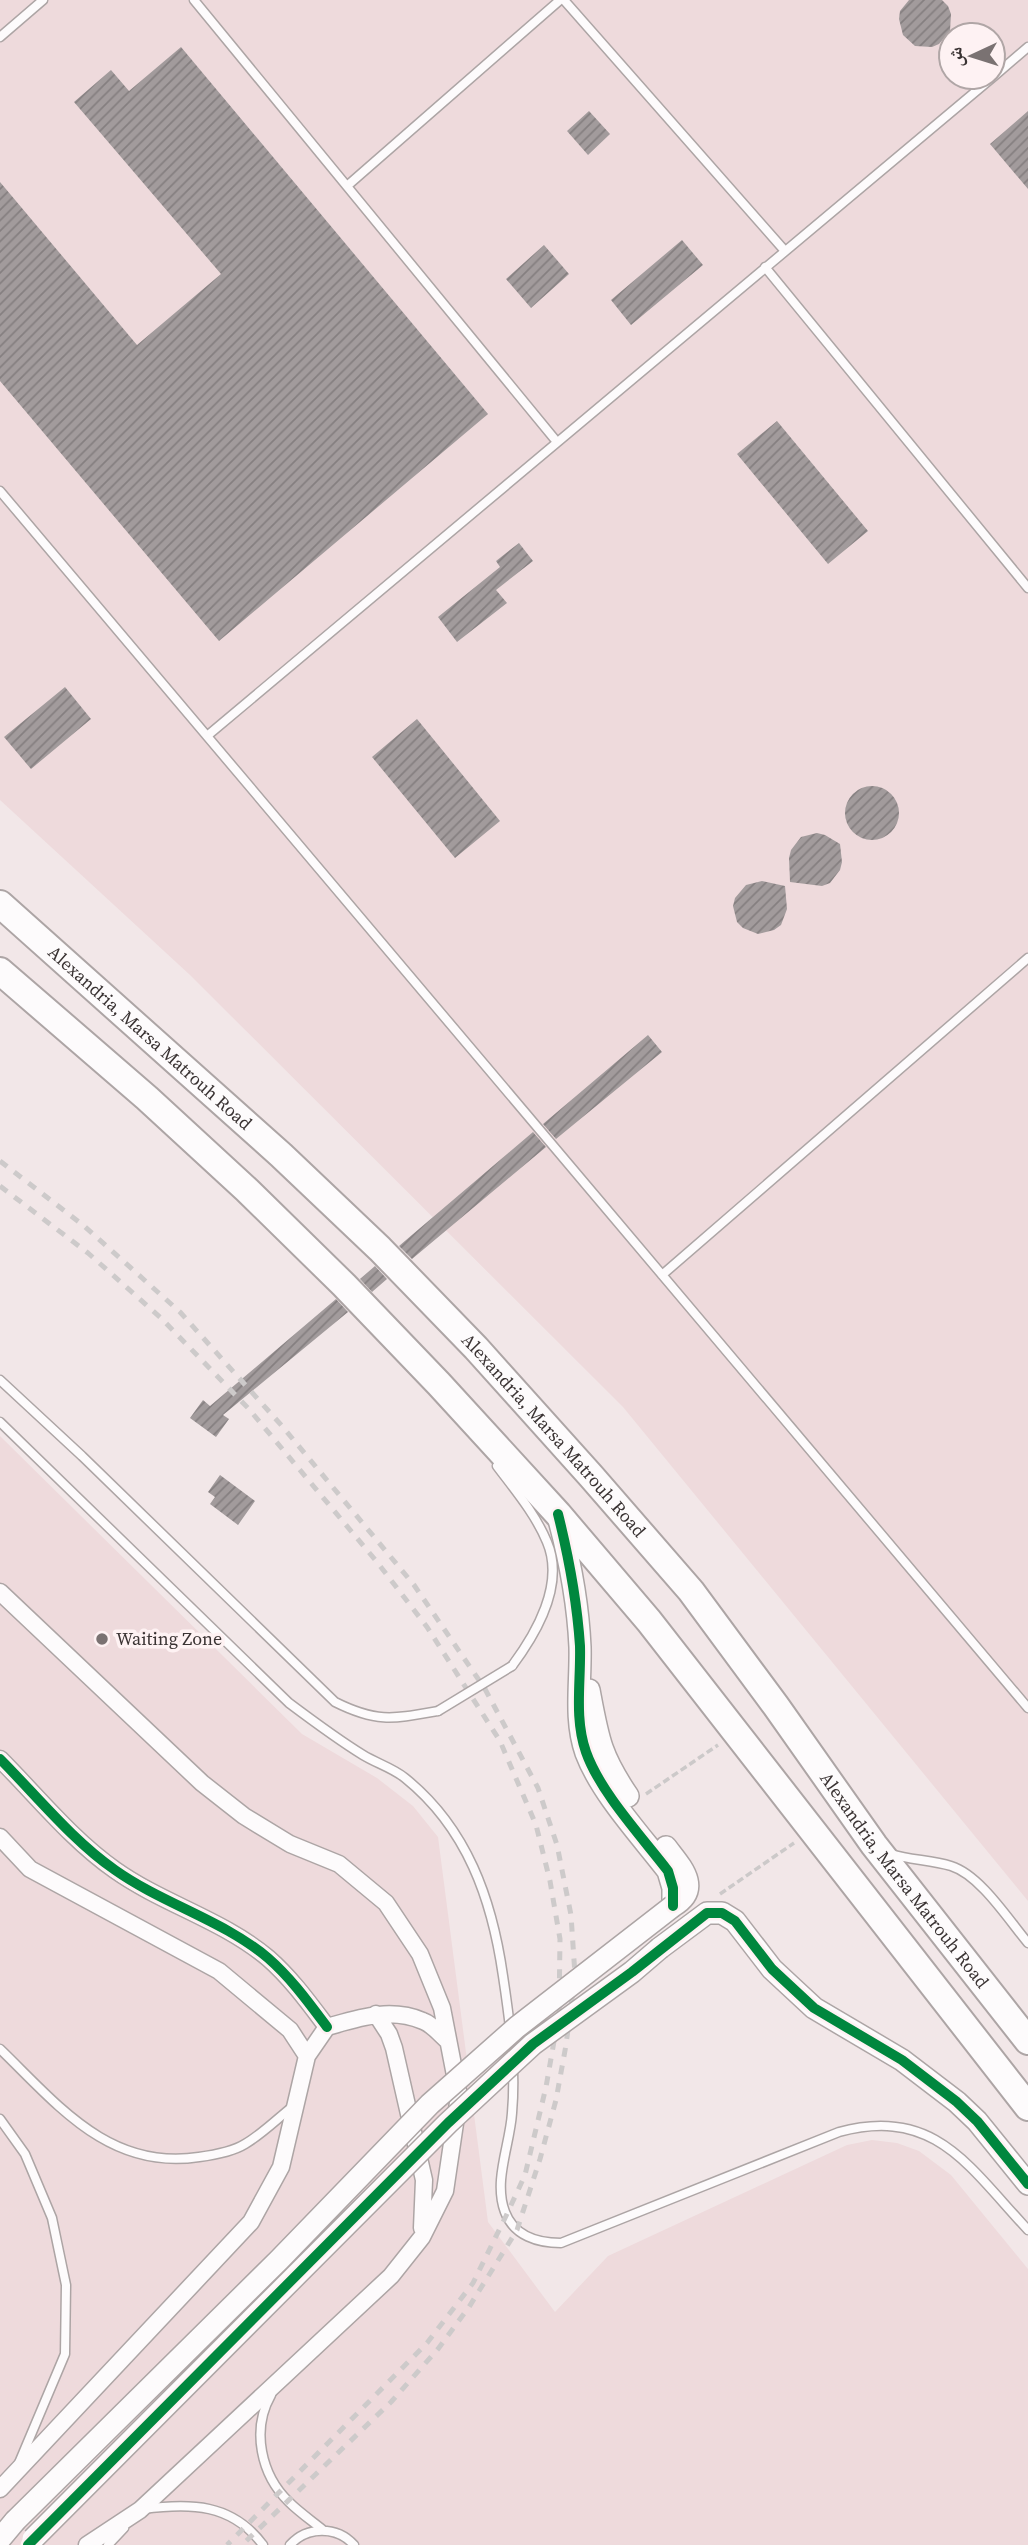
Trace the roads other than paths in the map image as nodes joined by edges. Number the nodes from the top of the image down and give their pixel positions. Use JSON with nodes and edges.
{"nodes":[{"id":1,"x":43,"y":0,"type":"edge"},
{"id":2,"x":194,"y":0,"type":"edge"},
{"id":3,"x":562,"y":0,"type":"edge"},
{"id":4,"x":0,"y":37,"type":"edge"},
{"id":5,"x":1028,"y":47,"type":"edge"},
{"id":6,"x":1007,"y":65,"type":"edge"},
{"id":7,"x":976,"y":91,"type":"edge"},
{"id":8,"x":347,"y":186,"type":"junction"},
{"id":9,"x":785,"y":251,"type":"junction"},
{"id":10,"x":765,"y":267,"type":"junction"},
{"id":11,"x":557,"y":442,"type":"junction"},
{"id":12,"x":0,"y":491,"type":"edge"},
{"id":13,"x":1028,"y":588,"type":"edge"},
{"id":14,"x":207,"y":736,"type":"junction"},
{"id":15,"x":0,"y":904,"type":"edge"},
{"id":16,"x":1028,"y":958,"type":"edge"},
{"id":17,"x":0,"y":971,"type":"edge"},
{"id":18,"x":662,"y":1275,"type":"junction"},
{"id":19,"x":0,"y":1380,"type":"edge"},
{"id":20,"x":439,"y":1384,"type":"junction"},
{"id":21,"x":0,"y":1422,"type":"edge"},
{"id":22,"x":487,"y":1451,"type":"dead end"},
{"id":23,"x":495,"y":1462,"type":"dead end"},
{"id":24,"x":558,"y":1514,"type":"junction"},
{"id":25,"x":0,"y":1592,"type":"edge"},
{"id":26,"x":580,"y":1650,"type":"junction"},
{"id":27,"x":1028,"y":1708,"type":"edge"},
{"id":28,"x":0,"y":1759,"type":"edge"},
{"id":29,"x":0,"y":1837,"type":"edge"},
{"id":30,"x":874,"y":1845,"type":"junction"},
{"id":31,"x":673,"y":1906,"type":"junction"},
{"id":32,"x":1028,"y":1943,"type":"edge"},
{"id":33,"x":616,"y":1949,"type":"junction"},
{"id":34,"x":632,"y":1972,"type":"junction"},
{"id":35,"x":376,"y":2014,"type":"junction"},
{"id":36,"x":327,"y":2027,"type":"junction"},
{"id":37,"x":448,"y":2041,"type":"junction"},
{"id":38,"x":1028,"y":2041,"type":"edge"},
{"id":39,"x":0,"y":2049,"type":"edge"},
{"id":40,"x":307,"y":2056,"type":"junction"},
{"id":41,"x":294,"y":2105,"type":"junction"},
{"id":42,"x":1028,"y":2107,"type":"edge"},
{"id":43,"x":0,"y":2119,"type":"edge"},
{"id":44,"x":1028,"y":2184,"type":"edge"},
{"id":45,"x":1028,"y":2230,"type":"edge"},
{"id":46,"x":422,"y":2237,"type":"junction"},
{"id":47,"x":280,"y":2380,"type":"junction"},
{"id":48,"x":15,"y":2471,"type":"junction"},
{"id":49,"x":0,"y":2489,"type":"edge"},
{"id":50,"x":140,"y":2510,"type":"junction"},
{"id":51,"x":323,"y":2530,"type":"junction"},
{"id":52,"x":0,"y":2539,"type":"edge"},
{"id":53,"x":30,"y":2542,"type":"edge"},
{"id":54,"x":87,"y":2545,"type":"edge"},
{"id":55,"x":108,"y":2545,"type":"edge"},
{"id":56,"x":263,"y":2545,"type":"edge"},
{"id":57,"x":290,"y":2545,"type":"edge"},
{"id":58,"x":354,"y":2545,"type":"edge"}],
"edges":[{"from":1,"to":4,"type":"lane"},
{"from":2,"to":8,"type":"lane"},
{"from":3,"to":8,"type":"lane"},
{"from":3,"to":9,"type":"lane"},
{"from":5,"to":6,"type":"lane"},
{"from":7,"to":9,"type":"lane"},
{"from":8,"to":11,"type":"lane"},
{"from":9,"to":10,"type":"lane"},
{"from":10,"to":11,"type":"lane"},
{"from":10,"to":13,"type":"lane"},
{"from":11,"to":14,"type":"lane"},
{"from":12,"to":14,"type":"lane"},
{"from":14,"to":18,"type":"lane"},
{"from":15,"to":30,"type":"main road","name":"Alexandria, Marsa Matrouh Road"},
{"from":16,"to":18,"type":"lane"},
{"from":17,"to":20,"type":"main road"},
{"from":18,"to":27,"type":"lane"},
{"from":19,"to":23,"type":"lane","bridge":true},
{"from":20,"to":22,"type":"lane"},
{"from":20,"to":24,"type":"main road"},
{"from":21,"to":45,"type":"lane"},
{"from":24,"to":26,"type":"street"},
{"from":24,"to":42,"type":"main road"},
{"from":25,"to":37,"type":"street"},
{"from":26,"to":31,"type":"street"},
{"from":26,"to":31,"type":"street"},
{"from":28,"to":36,"type":"street"},
{"from":29,"to":40,"type":"street"},
{"from":30,"to":32,"type":"lane"},
{"from":30,"to":38,"type":"main road","name":"Alexandria, Marsa Matrouh Road"},
{"from":31,"to":33,"type":"street","bridge":true},
{"from":33,"to":34,"type":"street"},
{"from":33,"to":52,"type":"street","bridge":true},
{"from":34,"to":44,"type":"street","bridge":true},
{"from":34,"to":53,"type":"street","bridge":true},
{"from":35,"to":36,"type":"street"},
{"from":35,"to":37,"type":"street"},
{"from":35,"to":46,"type":"street"},
{"from":36,"to":40,"type":"street"},
{"from":37,"to":46,"type":"street"},
{"from":39,"to":41,"type":"lane"},
{"from":40,"to":41,"type":"street"},
{"from":41,"to":48,"type":"street"},
{"from":43,"to":48,"type":"lane"},
{"from":46,"to":47,"type":"street"},
{"from":47,"to":50,"type":"street"},
{"from":47,"to":51,"type":"lane"},
{"from":48,"to":49,"type":"street"},
{"from":50,"to":54,"type":"street"},
{"from":50,"to":55,"type":"lane"},
{"from":50,"to":56,"type":"lane"},
{"from":51,"to":57,"type":"lane"},
{"from":51,"to":58,"type":"lane"}]}
